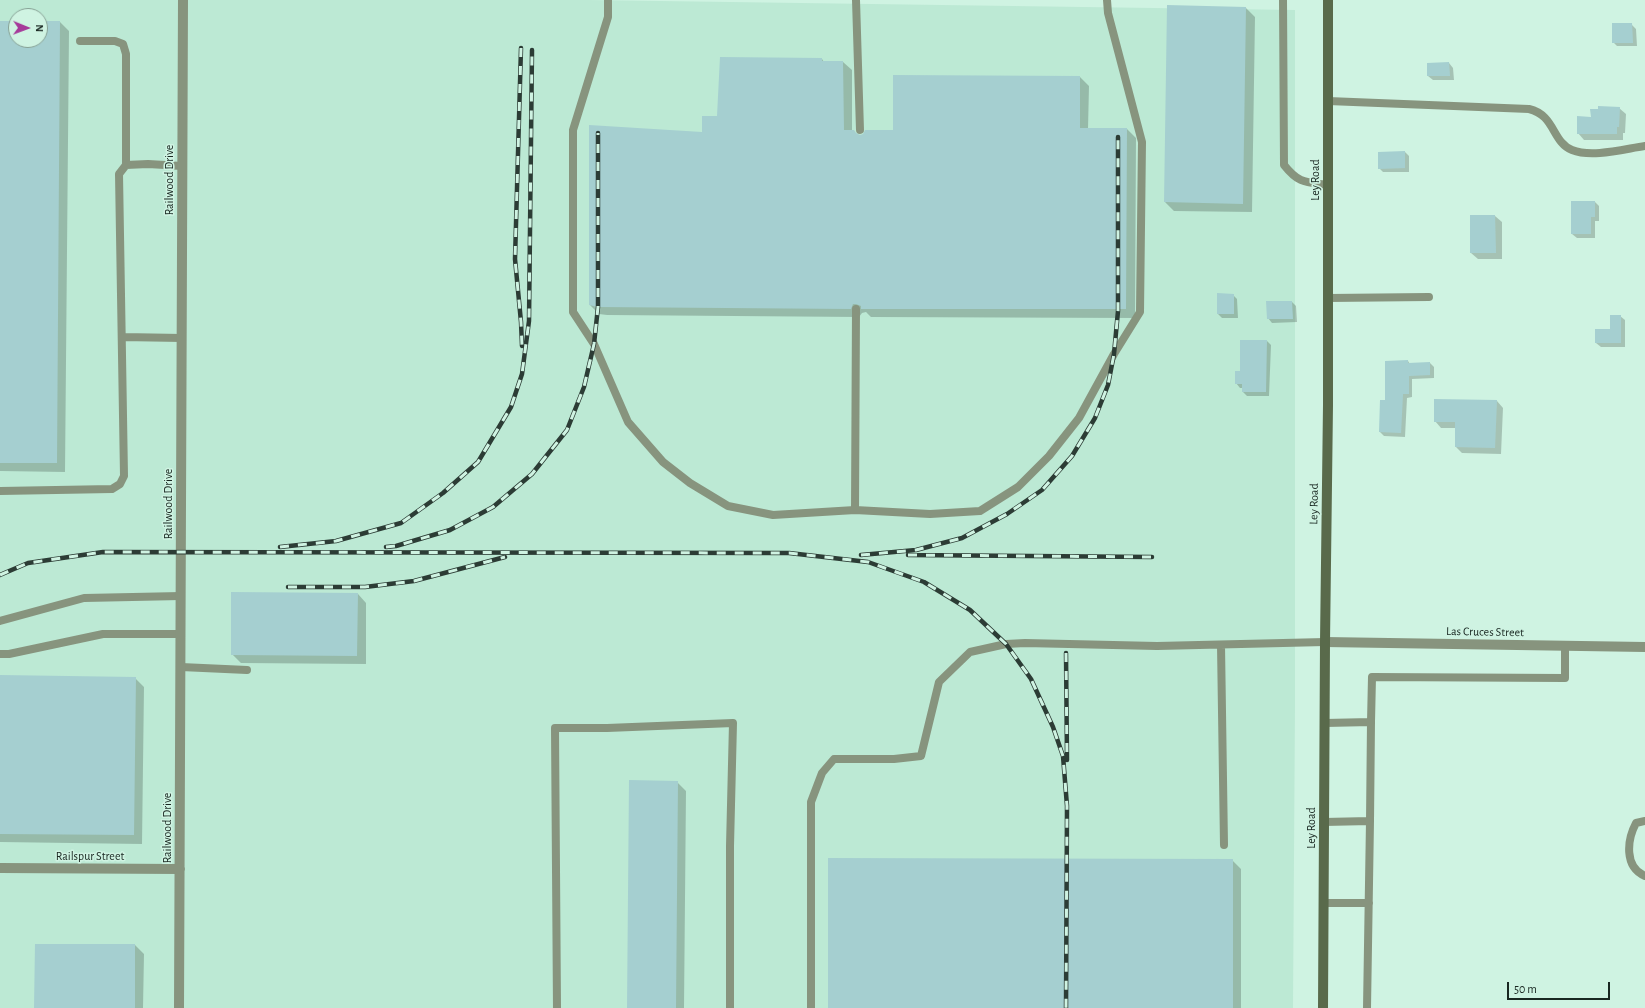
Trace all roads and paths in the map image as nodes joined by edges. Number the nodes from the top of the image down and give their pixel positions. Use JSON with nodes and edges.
{"nodes":[{"id":1,"x":183,"y":0,"type":"edge"},
{"id":2,"x":608,"y":0,"type":"edge"},
{"id":3,"x":856,"y":0,"type":"edge"},
{"id":4,"x":1108,"y":0,"type":"edge"},
{"id":5,"x":1283,"y":0,"type":"edge"},
{"id":6,"x":1328,"y":0,"type":"edge"},
{"id":7,"x":80,"y":41,"type":"dead end"},
{"id":8,"x":1328,"y":101,"type":"junction"},
{"id":9,"x":860,"y":130,"type":"dead end"},
{"id":10,"x":1645,"y":146,"type":"edge"},
{"id":11,"x":126,"y":165,"type":"junction"},
{"id":12,"x":182,"y":166,"type":"junction"},
{"id":13,"x":1328,"y":185,"type":"junction"},
{"id":14,"x":1429,"y":297,"type":"dead end"},
{"id":15,"x":1328,"y":298,"type":"junction"},
{"id":16,"x":856,"y":309,"type":"dead end"},
{"id":17,"x":122,"y":337,"type":"junction"},
{"id":18,"x":182,"y":338,"type":"junction"},
{"id":19,"x":0,"y":491,"type":"edge"},
{"id":20,"x":855,"y":510,"type":"junction"},
{"id":21,"x":181,"y":596,"type":"junction"},
{"id":22,"x":0,"y":621,"type":"edge"},
{"id":23,"x":181,"y":634,"type":"junction"},
{"id":24,"x":1325,"y":642,"type":"junction"},
{"id":25,"x":1221,"y":645,"type":"junction"},
{"id":26,"x":1565,"y":646,"type":"junction"},
{"id":27,"x":1645,"y":647,"type":"edge"},
{"id":28,"x":0,"y":654,"type":"edge"},
{"id":29,"x":181,"y":667,"type":"junction"},
{"id":30,"x":246,"y":670,"type":"dead end"},
{"id":31,"x":1371,"y":722,"type":"junction"},
{"id":32,"x":1325,"y":723,"type":"junction"},
{"id":33,"x":1370,"y":821,"type":"junction"},
{"id":34,"x":1645,"y":821,"type":"edge"},
{"id":35,"x":1324,"y":822,"type":"junction"},
{"id":36,"x":1224,"y":845,"type":"dead end"},
{"id":37,"x":0,"y":868,"type":"edge"},
{"id":38,"x":180,"y":869,"type":"junction"},
{"id":39,"x":1645,"y":876,"type":"edge"},
{"id":40,"x":1324,"y":903,"type":"junction"},
{"id":41,"x":1369,"y":903,"type":"junction"},
{"id":42,"x":180,"y":1008,"type":"edge"},
{"id":43,"x":557,"y":1008,"type":"edge"},
{"id":44,"x":730,"y":1008,"type":"edge"},
{"id":45,"x":811,"y":1008,"type":"edge"},
{"id":46,"x":1323,"y":1008,"type":"edge"},
{"id":47,"x":1367,"y":1008,"type":"edge"}],
"edges":[{"from":1,"to":12,"type":"street","name":"Railwood Drive"},
{"from":2,"to":20,"type":"lane"},
{"from":3,"to":9,"type":"lane"},
{"from":4,"to":20,"type":"lane"},
{"from":5,"to":13,"type":"lane"},
{"from":6,"to":8,"type":"main road","name":"Ley Road"},
{"from":7,"to":11,"type":"lane"},
{"from":8,"to":10,"type":"lane"},
{"from":8,"to":13,"type":"main road","name":"Ley Road"},
{"from":11,"to":12,"type":"lane"},
{"from":11,"to":17,"type":"lane"},
{"from":12,"to":18,"type":"street","name":"Railwood Drive"},
{"from":13,"to":15,"type":"main road","name":"Ley Road"},
{"from":14,"to":15,"type":"lane"},
{"from":15,"to":24,"type":"main road","name":"Ley Road"},
{"from":16,"to":20,"type":"lane"},
{"from":17,"to":18,"type":"lane"},
{"from":17,"to":19,"type":"lane"},
{"from":18,"to":21,"type":"street","name":"Railwood Drive"},
{"from":21,"to":22,"type":"lane"},
{"from":21,"to":23,"type":"street","name":"Railwood Drive"},
{"from":23,"to":28,"type":"lane"},
{"from":23,"to":29,"type":"street","name":"Railwood Drive"},
{"from":24,"to":25,"type":"lane"},
{"from":24,"to":26,"type":"street","name":"Las Cruces Street"},
{"from":24,"to":32,"type":"main road","name":"Ley Road"},
{"from":25,"to":36,"type":"lane"},
{"from":25,"to":45,"type":"lane"},
{"from":26,"to":27,"type":"street","name":"Las Cruces Street"},
{"from":26,"to":31,"type":"lane"},
{"from":29,"to":30,"type":"lane"},
{"from":29,"to":38,"type":"street","name":"Railwood Drive"},
{"from":31,"to":32,"type":"lane"},
{"from":31,"to":33,"type":"lane"},
{"from":32,"to":35,"type":"main road","name":"Ley Road"},
{"from":33,"to":35,"type":"lane"},
{"from":33,"to":41,"type":"lane"},
{"from":34,"to":39,"type":"lane"},
{"from":35,"to":40,"type":"main road","name":"Ley Road"},
{"from":37,"to":38,"type":"street","name":"Railspur Street"},
{"from":38,"to":42,"type":"street","name":"Railwood Drive"},
{"from":40,"to":41,"type":"lane"},
{"from":40,"to":46,"type":"main road","name":"Ley Road"},
{"from":41,"to":47,"type":"lane"},
{"from":43,"to":44,"type":"lane"}]}
